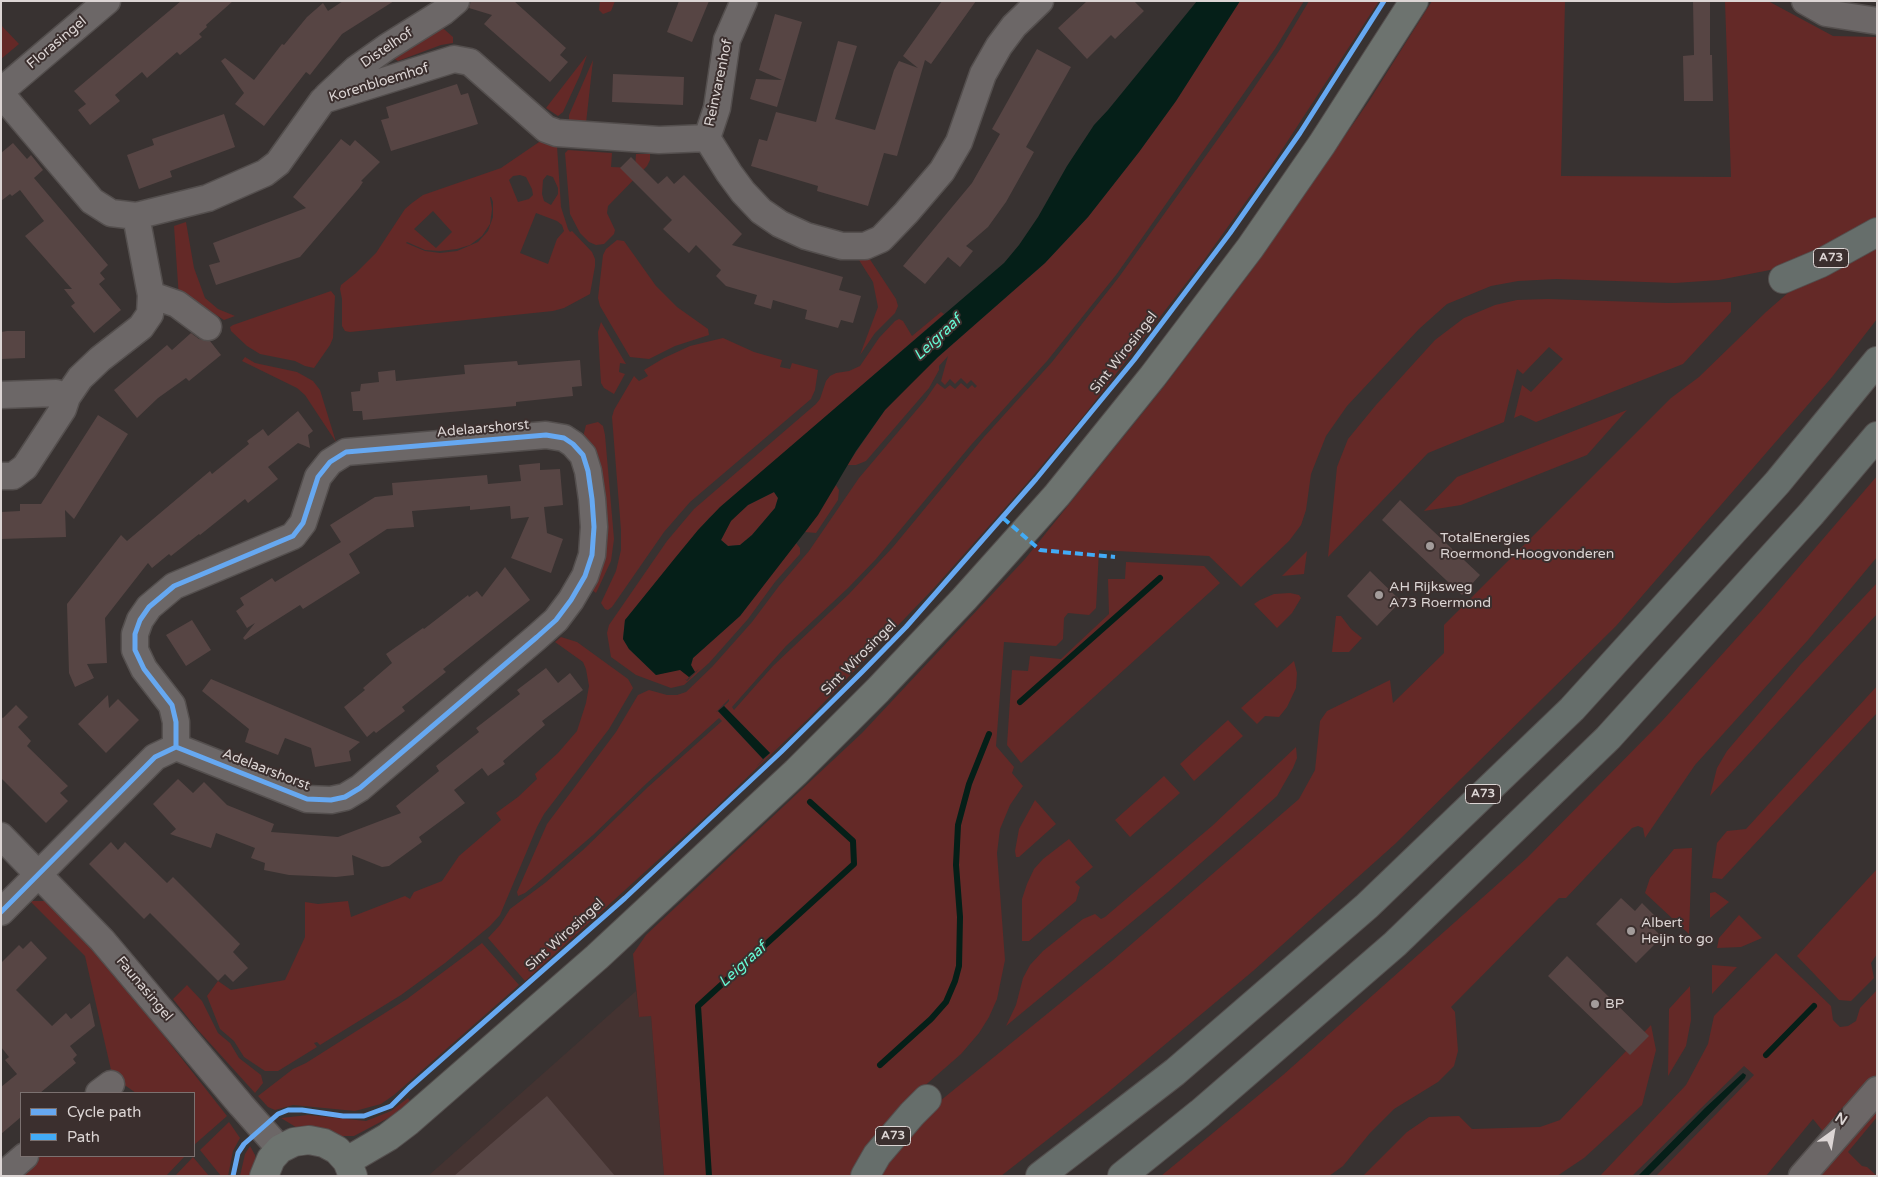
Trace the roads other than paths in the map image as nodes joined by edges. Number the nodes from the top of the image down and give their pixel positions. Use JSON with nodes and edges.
{"nodes":[{"id":1,"x":107,"y":1,"type":"edge"},
{"id":2,"x":456,"y":1,"type":"edge"},
{"id":3,"x":744,"y":1,"type":"edge"},
{"id":4,"x":1040,"y":1,"type":"edge"},
{"id":5,"x":1414,"y":1,"type":"edge"},
{"id":6,"x":1805,"y":1,"type":"edge"},
{"id":7,"x":1877,"y":21,"type":"edge"},
{"id":8,"x":3,"y":87,"type":"edge"},
{"id":9,"x":323,"y":100,"type":"junction"},
{"id":10,"x":706,"y":138,"type":"junction"},
{"id":11,"x":136,"y":216,"type":"junction"},
{"id":12,"x":1877,"y":232,"type":"edge"},
{"id":13,"x":1783,"y":279,"type":"dead end"},
{"id":14,"x":151,"y":295,"type":"junction"},
{"id":15,"x":208,"y":326,"type":"dead end"},
{"id":16,"x":1877,"y":361,"type":"edge"},
{"id":17,"x":1,"y":395,"type":"edge"},
{"id":18,"x":67,"y":397,"type":"junction"},
{"id":19,"x":1877,"y":436,"type":"edge"},
{"id":20,"x":1,"y":476,"type":"edge"},
{"id":21,"x":176,"y":747,"type":"junction"},
{"id":22,"x":1,"y":836,"type":"edge"},
{"id":23,"x":38,"y":874,"type":"junction"},
{"id":24,"x":1,"y":912,"type":"edge"},
{"id":25,"x":1877,"y":1090,"type":"edge"},
{"id":26,"x":926,"y":1099,"type":"dead end"},
{"id":27,"x":280,"y":1149,"type":"junction"},
{"id":28,"x":24,"y":1157,"type":"edge"},
{"id":29,"x":350,"y":1168,"type":"edge"},
{"id":30,"x":2,"y":1176,"type":"edge"},
{"id":31,"x":264,"y":1176,"type":"edge"},
{"id":32,"x":865,"y":1176,"type":"edge"},
{"id":33,"x":1040,"y":1176,"type":"edge"},
{"id":34,"x":1122,"y":1176,"type":"edge"},
{"id":35,"x":1802,"y":1176,"type":"edge"}],
"edges":[{"from":1,"to":8,"type":"street","name":"Florasingel"},
{"from":2,"to":9,"type":"street","name":"Distelhof"},
{"from":3,"to":10,"type":"street","name":"Reinvarenhof"},
{"from":4,"to":10,"type":"street"},
{"from":5,"to":29,"type":"main road"},
{"from":6,"to":7,"type":"street"},
{"from":8,"to":11,"type":"street","name":"Korenbloemhof"},
{"from":9,"to":10,"type":"street","name":"Korenbloemhof"},
{"from":9,"to":11,"type":"street","name":"Korenbloemhof"},
{"from":11,"to":14,"type":"street"},
{"from":12,"to":13,"type":"highway","number":"A73"},
{"from":14,"to":15,"type":"street"},
{"from":14,"to":18,"type":"street"},
{"from":16,"to":33,"type":"highway","number":"A73"},
{"from":17,"to":18,"type":"street"},
{"from":18,"to":20,"type":"street"},
{"from":19,"to":34,"type":"highway"},
{"from":21,"to":21,"type":"street","name":"Adelaarshorst"},
{"from":21,"to":23,"type":"street"},
{"from":22,"to":23,"type":"street","name":"Faunasingel"},
{"from":23,"to":24,"type":"street"},
{"from":23,"to":27,"type":"street","name":"Faunasingel"},
{"from":25,"to":35,"type":"street"},
{"from":26,"to":32,"type":"highway","number":"A73"},
{"from":27,"to":29,"type":"main road"},
{"from":27,"to":31,"type":"main road"},
{"from":28,"to":30,"type":"street"}]}
